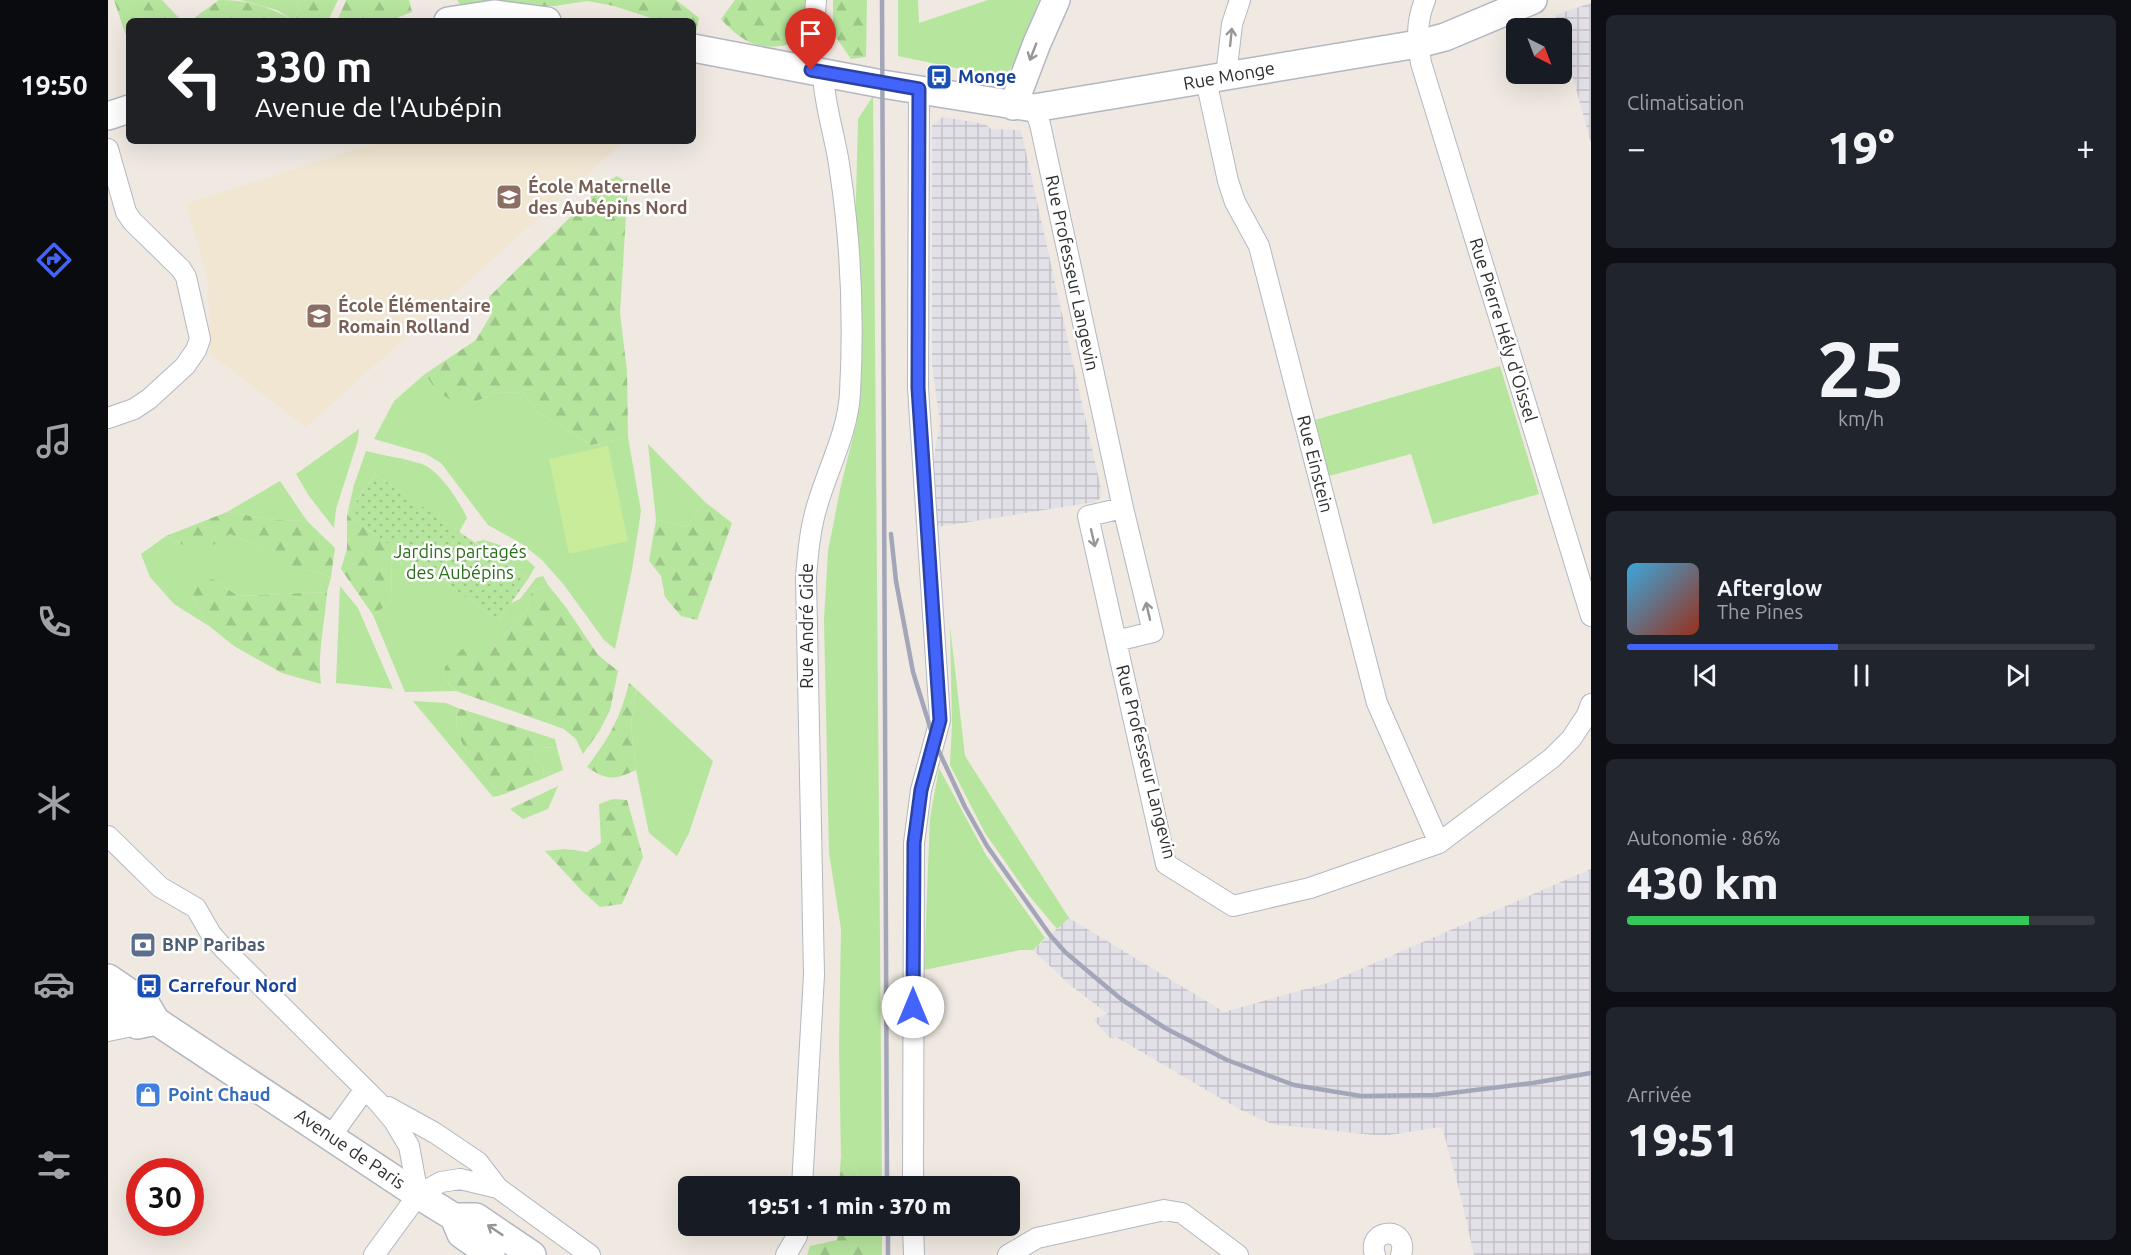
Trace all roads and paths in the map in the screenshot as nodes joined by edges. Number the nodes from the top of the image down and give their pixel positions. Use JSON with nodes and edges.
{"nodes":[{"id":1,"x":816,"y":0,"type":"edge"},
{"id":2,"x":1056,"y":0,"type":"edge"},
{"id":3,"x":1240,"y":0,"type":"edge"},
{"id":4,"x":1425,"y":0,"type":"edge"},
{"id":5,"x":1533,"y":0,"type":"edge"},
{"id":6,"x":468,"y":18,"type":"edge"},
{"id":7,"x":524,"y":18,"type":"edge"},
{"id":8,"x":1418,"y":44,"type":"junction"},
{"id":9,"x":696,"y":49,"type":"edge"},
{"id":10,"x":817,"y":72,"type":"junction"},
{"id":11,"x":1216,"y":78,"type":"junction"},
{"id":12,"x":919,"y":89,"type":"junction"},
{"id":13,"x":1023,"y":107,"type":"junction"},
{"id":14,"x":126,"y":110,"type":"edge"},
{"id":15,"x":108,"y":116,"type":"edge"},
{"id":16,"x":108,"y":150,"type":"edge"},
{"id":17,"x":108,"y":418,"type":"edge"},
{"id":18,"x":1123,"y":508,"type":"junction"},
{"id":19,"x":1591,"y":616,"type":"edge"},
{"id":20,"x":1116,"y":640,"type":"junction"},
{"id":21,"x":1590,"y":713,"type":"edge"},
{"id":22,"x":108,"y":836,"type":"edge"},
{"id":23,"x":1439,"y":843,"type":"junction"},
{"id":24,"x":108,"y":978,"type":"edge"},
{"id":25,"x":108,"y":1004,"type":"edge"},
{"id":26,"x":147,"y":1023,"type":"junction"},
{"id":27,"x":108,"y":1030,"type":"edge"},
{"id":28,"x":372,"y":1095,"type":"junction"},
{"id":29,"x":330,"y":1136,"type":"junction"},
{"id":30,"x":803,"y":1176,"type":"edge"},
{"id":31,"x":913,"y":1176,"type":"edge"},
{"id":32,"x":498,"y":1188,"type":"junction"},
{"id":33,"x":418,"y":1195,"type":"junction"},
{"id":34,"x":454,"y":1217,"type":"junction"},
{"id":35,"x":797,"y":1236,"type":"edge"},
{"id":36,"x":914,"y":1236,"type":"edge"},
{"id":37,"x":374,"y":1255,"type":"edge"},
{"id":38,"x":491,"y":1255,"type":"edge"},
{"id":39,"x":532,"y":1255,"type":"edge"},
{"id":40,"x":590,"y":1255,"type":"edge"},
{"id":41,"x":786,"y":1255,"type":"edge"},
{"id":42,"x":914,"y":1255,"type":"edge"},
{"id":43,"x":1008,"y":1255,"type":"edge"},
{"id":44,"x":1238,"y":1255,"type":"edge"},
{"id":45,"x":1375,"y":1255,"type":"edge"},
{"id":46,"x":1401,"y":1255,"type":"edge"}],
"edges":[{"from":1,"to":10,"type":"street","name":"Rue André Gide"},
{"from":2,"to":13,"type":"street","one_way":true},
{"from":11,"to":3,"type":"street","name":"Rue Einstein","one_way":true},
{"from":4,"to":8,"type":"street","name":"Rue Pierre Hély d'Oissel"},
{"from":5,"to":8,"type":"street","name":"Rue Monge"},
{"from":6,"to":7,"type":"street"},
{"from":8,"to":11,"type":"street","name":"Rue Monge"},
{"from":8,"to":19,"type":"street","name":"Rue Pierre Hély d'Oissel"},
{"from":9,"to":10,"type":"street","name":"Rue Monge"},
{"from":10,"to":12,"type":"street","name":"Rue Monge"},
{"from":10,"to":30,"type":"street","name":"Rue André Gide"},
{"from":11,"to":13,"type":"street","name":"Rue Monge"},
{"from":11,"to":23,"type":"street","name":"Rue Einstein"},
{"from":12,"to":13,"type":"street","name":"Rue Monge"},
{"from":12,"to":31,"type":"street"},
{"from":13,"to":18,"type":"street","name":"Rue Professeur Langevin"},
{"from":14,"to":15,"type":"street"},
{"from":16,"to":17,"type":"street"},
{"from":18,"to":20,"type":"street","name":"Rue Professeur Langevin","one_way":true},
{"from":20,"to":18,"type":"street","name":"Rue Professeur Langevin","one_way":true},
{"from":20,"to":23,"type":"street","name":"Rue Professeur Langevin"},
{"from":21,"to":23,"type":"street","name":"Rue Professeur Langevin"},
{"from":22,"to":28,"type":"street"},
{"from":24,"to":26,"type":"street","name":"Avenue de Paris"},
{"from":25,"to":26,"type":"street","name":"Avenue de Paris"},
{"from":26,"to":27,"type":"street"},
{"from":26,"to":29,"type":"street","name":"Avenue de Paris"},
{"from":28,"to":29,"type":"street"},
{"from":28,"to":32,"type":"street"},
{"from":28,"to":33,"type":"street"},
{"from":29,"to":33,"type":"street","name":"Avenue de Paris"},
{"from":32,"to":33,"type":"street"},
{"from":32,"to":40,"type":"street"},
{"from":33,"to":34,"type":"street","name":"Avenue de Paris"},
{"from":33,"to":37,"type":"street"},
{"from":34,"to":38,"type":"street","name":"Avenue de Paris"},
{"from":39,"to":34,"type":"street","name":"Avenue de Paris","one_way":true},
{"from":35,"to":41,"type":"street"},
{"from":36,"to":42,"type":"street"},
{"from":43,"to":44,"type":"street"},
{"from":45,"to":46,"type":"street"}]}
